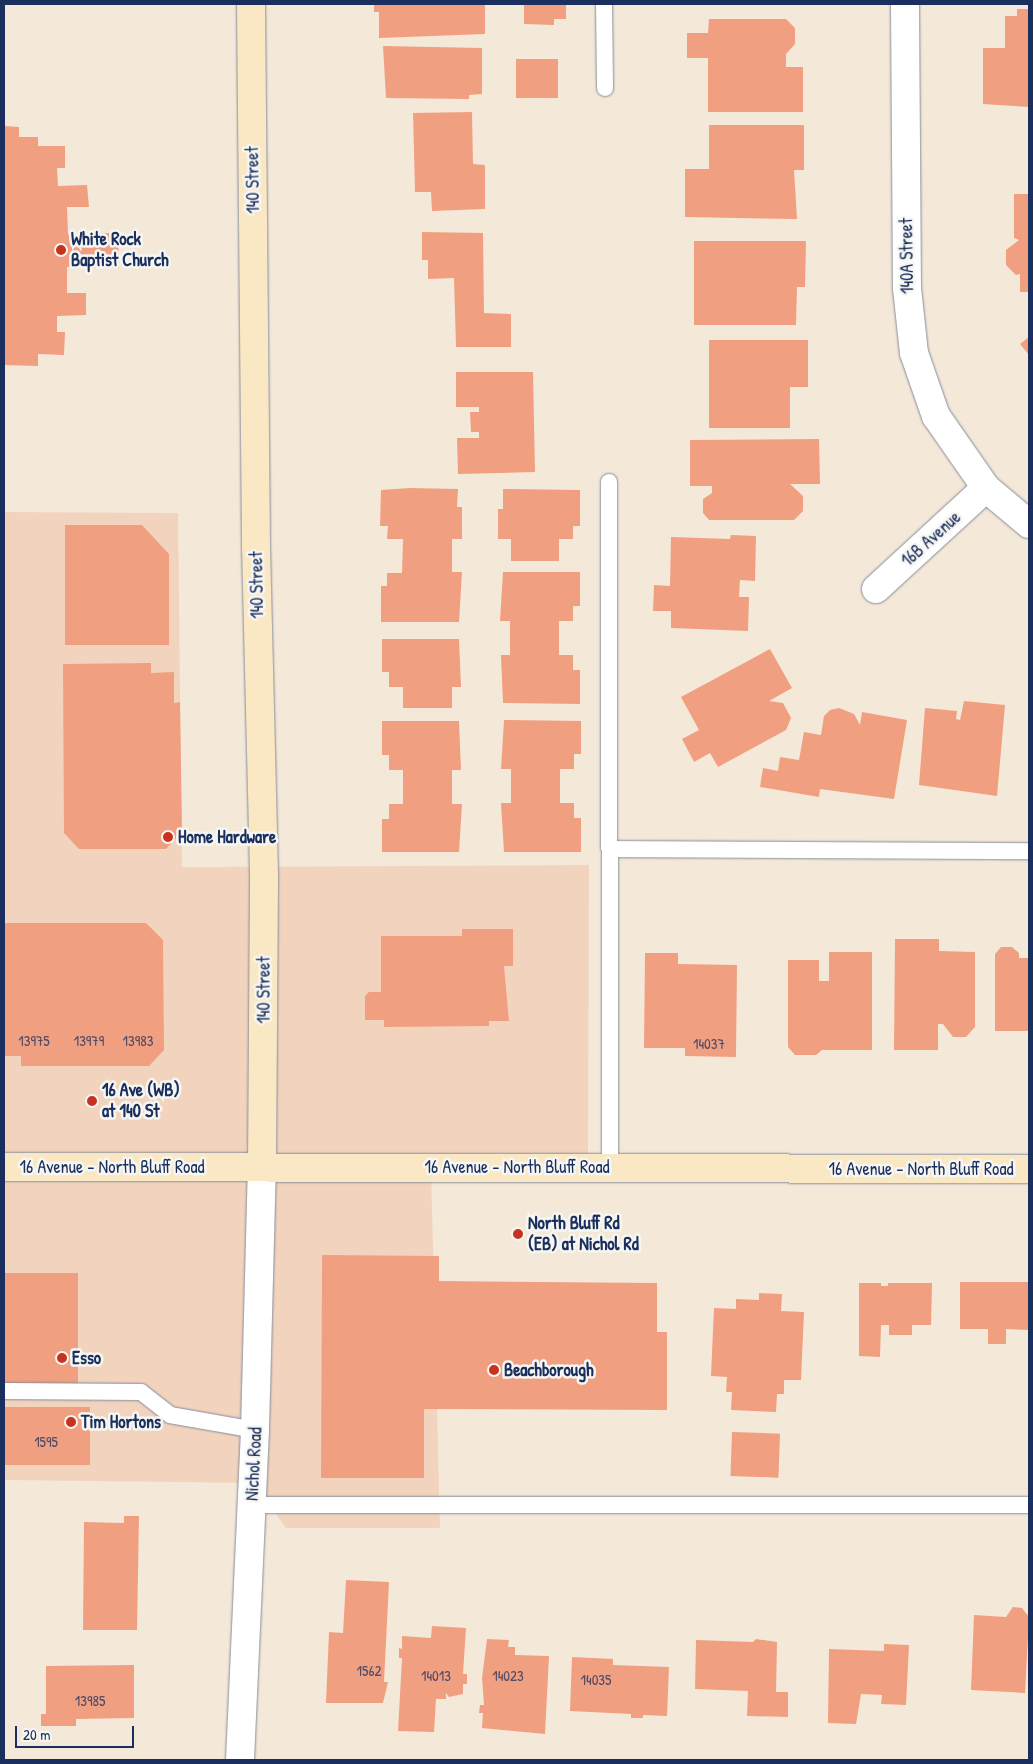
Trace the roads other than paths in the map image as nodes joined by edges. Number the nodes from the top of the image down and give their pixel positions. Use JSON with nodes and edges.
{"nodes":[{"id":1,"x":251,"y":4,"type":"edge"},
{"id":2,"x":604,"y":4,"type":"edge"},
{"id":3,"x":905,"y":4,"type":"edge"},
{"id":4,"x":605,"y":88,"type":"dead end"},
{"id":5,"x":609,"y":482,"type":"dead end"},
{"id":6,"x":986,"y":488,"type":"junction"},
{"id":7,"x":1029,"y":524,"type":"edge"},
{"id":8,"x":876,"y":589,"type":"dead end"},
{"id":9,"x":610,"y":848,"type":"junction"},
{"id":10,"x":1029,"y":851,"type":"edge"},
{"id":11,"x":4,"y":1167,"type":"edge"},
{"id":12,"x":262,"y":1167,"type":"junction"},
{"id":13,"x":610,"y":1168,"type":"junction"},
{"id":14,"x":1029,"y":1169,"type":"edge"},
{"id":15,"x":4,"y":1391,"type":"edge"},
{"id":16,"x":256,"y":1430,"type":"junction"},
{"id":17,"x":252,"y":1505,"type":"junction"},
{"id":18,"x":1029,"y":1505,"type":"edge"},
{"id":19,"x":240,"y":1760,"type":"edge"}],
"edges":[{"from":1,"to":12,"type":"main road","name":"140 Street"},
{"from":2,"to":4,"type":"lane"},
{"from":3,"to":6,"type":"street","name":"140A Street"},
{"from":5,"to":9,"type":"lane"},
{"from":6,"to":7,"type":"street","name":"140A Street"},
{"from":6,"to":8,"type":"street","name":"16B Avenue"},
{"from":9,"to":10,"type":"lane"},
{"from":9,"to":13,"type":"lane"},
{"from":11,"to":12,"type":"main road","name":"16 Avenue - North Bluff Road"},
{"from":12,"to":13,"type":"main road","name":"16 Avenue - North Bluff Road"},
{"from":12,"to":16,"type":"street","name":"Nichol Road"},
{"from":13,"to":14,"type":"main road","name":"16 Avenue - North Bluff Road"},
{"from":15,"to":16,"type":"lane"},
{"from":16,"to":17,"type":"street","name":"Nichol Road"},
{"from":17,"to":18,"type":"lane"},
{"from":17,"to":19,"type":"street","name":"Nichol Road"}]}
